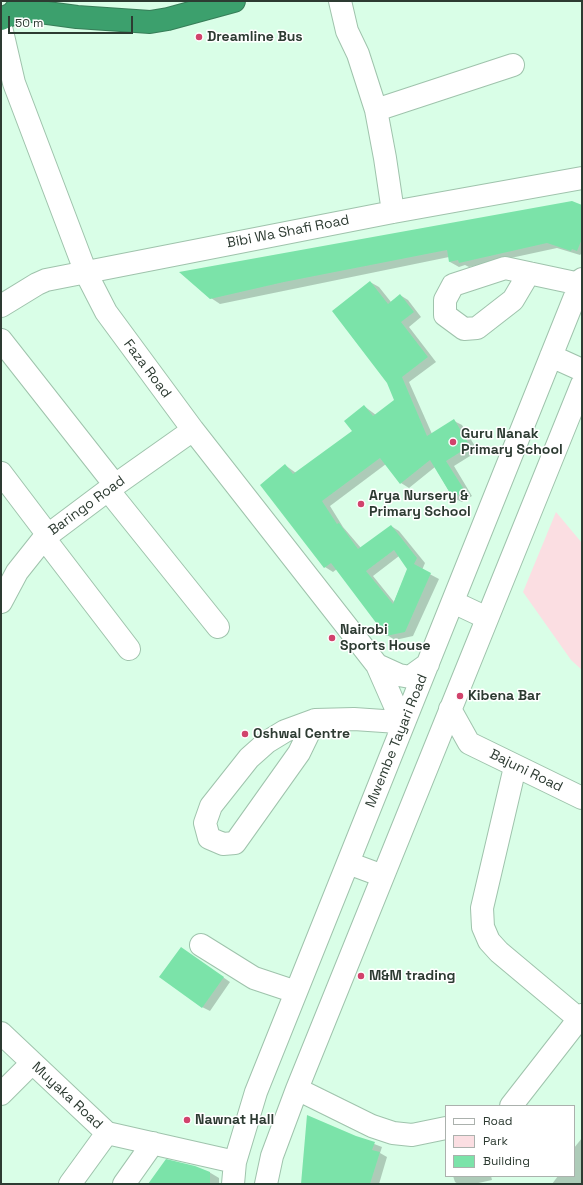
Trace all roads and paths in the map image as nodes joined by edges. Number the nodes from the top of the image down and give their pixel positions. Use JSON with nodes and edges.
{"nodes":[{"id":1,"x":234,"y":1,"type":"edge"},
{"id":2,"x":340,"y":1,"type":"edge"},
{"id":3,"x":14,"y":10,"type":"edge"},
{"id":4,"x":1,"y":27,"type":"edge"},
{"id":5,"x":513,"y":65,"type":"dead end"},
{"id":6,"x":7,"y":87,"type":"edge"},
{"id":7,"x":376,"y":110,"type":"junction"},
{"id":8,"x":582,"y":178,"type":"edge"},
{"id":9,"x":393,"y":212,"type":"junction"},
{"id":10,"x":86,"y":273,"type":"junction"},
{"id":11,"x":529,"y":273,"type":"dead end"},
{"id":12,"x":581,"y":281,"type":"edge"},
{"id":13,"x":1,"y":306,"type":"edge"},
{"id":14,"x":1,"y":340,"type":"edge"},
{"id":15,"x":551,"y":356,"type":"junction"},
{"id":16,"x":582,"y":370,"type":"edge"},
{"id":17,"x":582,"y":384,"type":"edge"},
{"id":18,"x":194,"y":430,"type":"junction"},
{"id":19,"x":1,"y":473,"type":"edge"},
{"id":20,"x":111,"y":488,"type":"junction"},
{"id":21,"x":46,"y":537,"type":"junction"},
{"id":22,"x":3,"y":594,"type":"edge"},
{"id":23,"x":453,"y":602,"type":"junction"},
{"id":24,"x":487,"y":618,"type":"junction"},
{"id":25,"x":218,"y":627,"type":"dead end"},
{"id":26,"x":129,"y":649,"type":"dead end"},
{"id":27,"x":428,"y":664,"type":"junction"},
{"id":28,"x":377,"y":665,"type":"junction"},
{"id":29,"x":450,"y":709,"type":"junction"},
{"id":30,"x":315,"y":720,"type":"junction"},
{"id":31,"x":399,"y":728,"type":"junction"},
{"id":32,"x":470,"y":743,"type":"junction"},
{"id":33,"x":434,"y":748,"type":"junction"},
{"id":34,"x":515,"y":767,"type":"junction"},
{"id":35,"x":582,"y":798,"type":"edge"},
{"id":36,"x":348,"y":862,"type":"junction"},
{"id":37,"x":383,"y":876,"type":"junction"},
{"id":38,"x":201,"y":944,"type":"dead end"},
{"id":39,"x":296,"y":992,"type":"junction"},
{"id":40,"x":580,"y":1017,"type":"edge"},
{"id":41,"x":1,"y":1034,"type":"edge"},
{"id":42,"x":32,"y":1063,"type":"junction"},
{"id":43,"x":297,"y":1089,"type":"junction"},
{"id":44,"x":1,"y":1094,"type":"edge"},
{"id":45,"x":512,"y":1105,"type":"edge"},
{"id":46,"x":248,"y":1118,"type":"junction"},
{"id":47,"x":282,"y":1128,"type":"junction"},
{"id":48,"x":445,"y":1128,"type":"edge"},
{"id":49,"x":107,"y":1133,"type":"junction"},
{"id":50,"x":153,"y":1143,"type":"junction"},
{"id":51,"x":235,"y":1162,"type":"junction"},
{"id":52,"x":70,"y":1184,"type":"edge"},
{"id":53,"x":124,"y":1184,"type":"edge"},
{"id":54,"x":233,"y":1184,"type":"edge"},
{"id":55,"x":266,"y":1184,"type":"edge"}],
"edges":[{"from":1,"to":3,"type":"highway"},
{"from":2,"to":7,"type":"street"},
{"from":4,"to":6,"type":"street","name":"Faza Road"},
{"from":5,"to":7,"type":"street"},
{"from":6,"to":10,"type":"street","name":"Faza Road"},
{"from":7,"to":9,"type":"street"},
{"from":8,"to":9,"type":"street","name":"Bibi Wa Shafi Road"},
{"from":9,"to":10,"type":"street","name":"Bibi Wa Shafi Road"},
{"from":10,"to":13,"type":"street","name":"Bibi Wa Shafi Road"},
{"from":10,"to":18,"type":"street","name":"Faza Road"},
{"from":11,"to":12,"type":"street"},
{"from":12,"to":15,"type":"street","name":"Mwembe Tayari Road"},
{"from":14,"to":20,"type":"street"},
{"from":15,"to":16,"type":"street"},
{"from":15,"to":23,"type":"street","name":"Mwembe Tayari Road"},
{"from":17,"to":24,"type":"street"},
{"from":18,"to":20,"type":"street","name":"Baringo Road"},
{"from":18,"to":28,"type":"street","name":"Faza Road"},
{"from":19,"to":21,"type":"street"},
{"from":20,"to":21,"type":"street","name":"Baringo Road"},
{"from":20,"to":25,"type":"street"},
{"from":21,"to":22,"type":"street","name":"Baringo Road"},
{"from":21,"to":26,"type":"street"},
{"from":23,"to":24,"type":"street"},
{"from":23,"to":27,"type":"street","name":"Mwembe Tayari Road"},
{"from":24,"to":29,"type":"street"},
{"from":27,"to":28,"type":"street"},
{"from":27,"to":31,"type":"street","name":"Mwembe Tayari Road"},
{"from":28,"to":31,"type":"street"},
{"from":29,"to":32,"type":"street"},
{"from":29,"to":33,"type":"street"},
{"from":30,"to":30,"type":"street"},
{"from":30,"to":31,"type":"street"},
{"from":31,"to":36,"type":"street","name":"Mwembe Tayari Road"},
{"from":32,"to":33,"type":"street"},
{"from":32,"to":34,"type":"street","name":"Bajuni Road"},
{"from":33,"to":37,"type":"street"},
{"from":34,"to":35,"type":"street","name":"Bajuni Road"},
{"from":34,"to":40,"type":"street"},
{"from":36,"to":37,"type":"street"},
{"from":36,"to":39,"type":"street","name":"Mwembe Tayari Road"},
{"from":37,"to":43,"type":"street"},
{"from":38,"to":39,"type":"street"},
{"from":39,"to":46,"type":"street","name":"Mwembe Tayari Road"},
{"from":40,"to":45,"type":"street"},
{"from":41,"to":42,"type":"street","name":"Muyaka Road"},
{"from":42,"to":44,"type":"street"},
{"from":42,"to":49,"type":"street","name":"Muyaka Road"},
{"from":43,"to":47,"type":"street"},
{"from":43,"to":48,"type":"street"},
{"from":46,"to":47,"type":"street"},
{"from":46,"to":51,"type":"street","name":"Mwembe Tayari Road"},
{"from":47,"to":55,"type":"street"},
{"from":49,"to":50,"type":"street","name":"Muyaka Road"},
{"from":49,"to":52,"type":"street"},
{"from":50,"to":51,"type":"street","name":"Muyaka Road"},
{"from":50,"to":53,"type":"street"},
{"from":51,"to":54,"type":"street","name":"Mwembe Tayari Road"}]}
